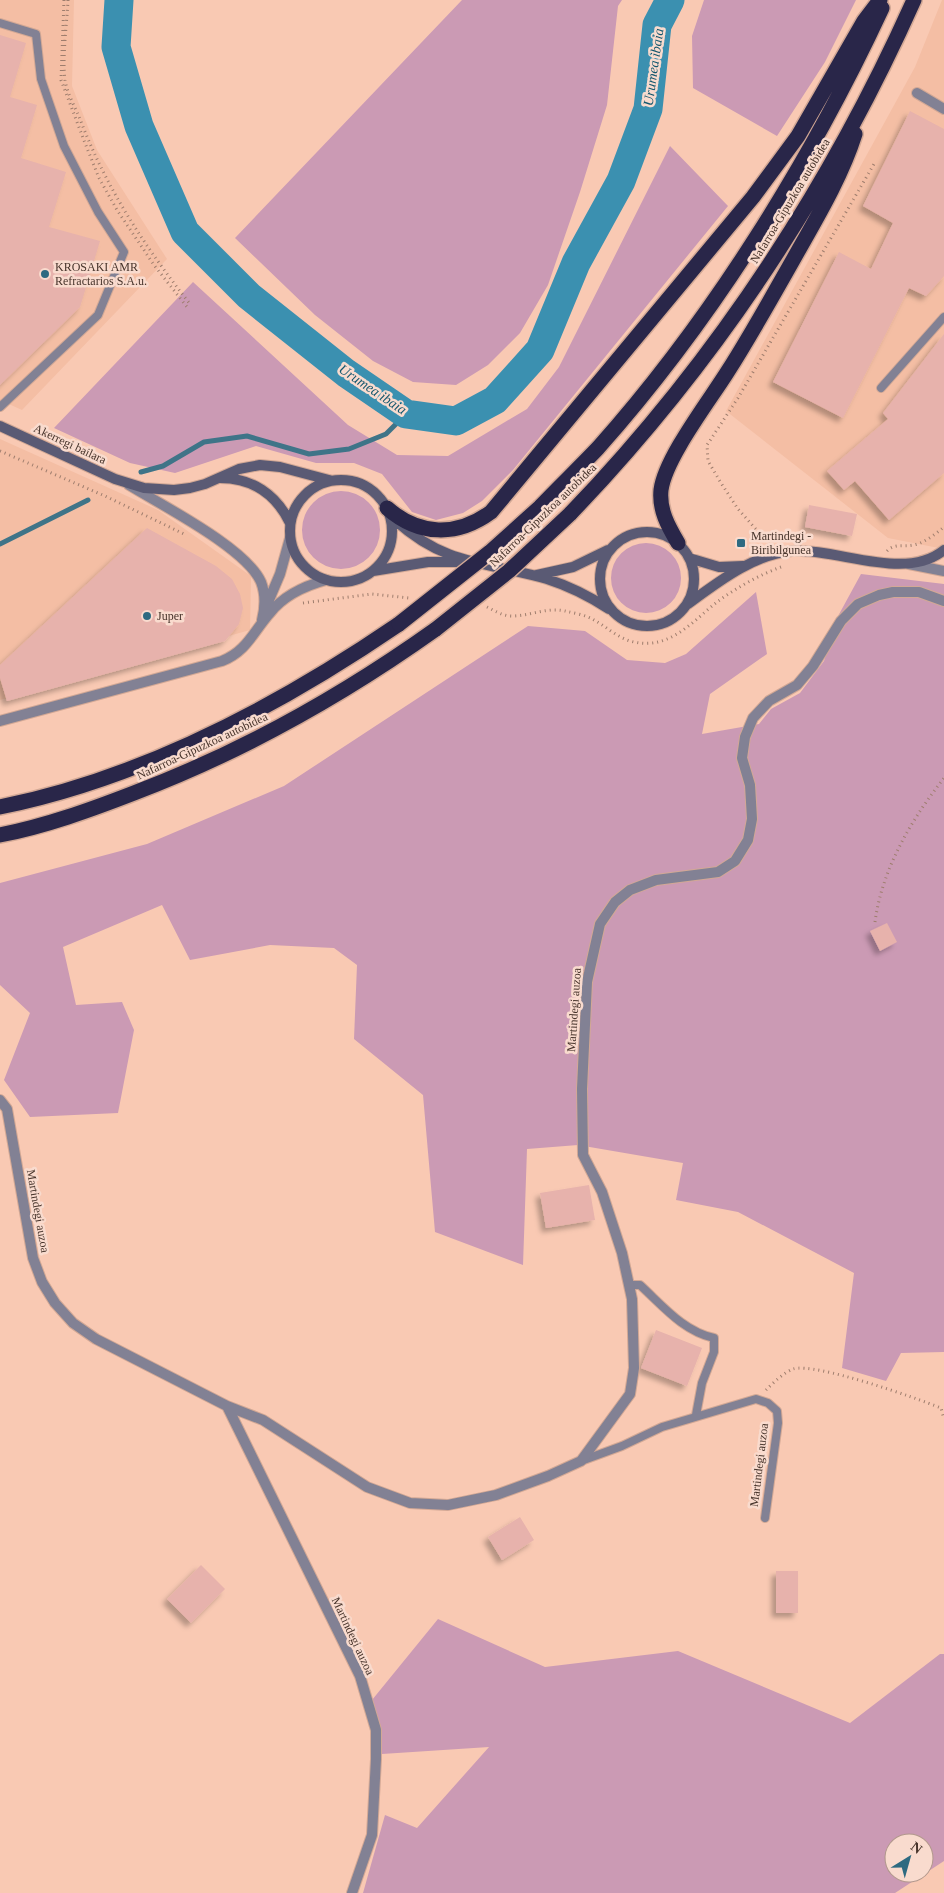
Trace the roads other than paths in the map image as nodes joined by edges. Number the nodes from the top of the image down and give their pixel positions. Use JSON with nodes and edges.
{"nodes":[{"id":1,"x":880,"y":0,"type":"edge"},
{"id":2,"x":885,"y":0,"type":"edge"},
{"id":3,"x":914,"y":0,"type":"edge"},
{"id":4,"x":0,"y":23,"type":"edge"},
{"id":5,"x":868,"y":24,"type":"junction"},
{"id":6,"x":869,"y":92,"type":"junction"},
{"id":7,"x":916,"y":93,"type":"dead end"},
{"id":8,"x":944,"y":109,"type":"edge"},
{"id":9,"x":944,"y":317,"type":"edge"},
{"id":10,"x":881,"y":388,"type":"dead end"},
{"id":11,"x":0,"y":408,"type":"edge"},
{"id":12,"x":0,"y":426,"type":"edge"},
{"id":13,"x":219,"y":478,"type":"junction"},
{"id":14,"x":329,"y":480,"type":"junction"},
{"id":15,"x":129,"y":485,"type":"junction"},
{"id":16,"x":389,"y":512,"type":"junction"},
{"id":17,"x":290,"y":523,"type":"junction"},
{"id":18,"x":290,"y":538,"type":"junction"},
{"id":19,"x":678,"y":543,"type":"junction"},
{"id":20,"x":610,"y":548,"type":"junction"},
{"id":21,"x":942,"y":553,"type":"edge"},
{"id":22,"x":689,"y":558,"type":"junction"},
{"id":23,"x":467,"y":562,"type":"junction"},
{"id":24,"x":751,"y":564,"type":"junction"},
{"id":25,"x":909,"y":564,"type":"junction"},
{"id":26,"x":374,"y":571,"type":"junction"},
{"id":27,"x":944,"y":571,"type":"edge"},
{"id":28,"x":531,"y":575,"type":"junction"},
{"id":29,"x":326,"y":580,"type":"junction"},
{"id":30,"x":944,"y":600,"type":"edge"},
{"id":31,"x":685,"y":606,"type":"junction"},
{"id":32,"x":264,"y":610,"type":"junction"},
{"id":33,"x":612,"y":610,"type":"junction"},
{"id":34,"x":261,"y":624,"type":"junction"},
{"id":35,"x":0,"y":721,"type":"edge"},
{"id":36,"x":0,"y":807,"type":"edge"},
{"id":37,"x":0,"y":835,"type":"edge"},
{"id":38,"x":0,"y":1100,"type":"edge"},
{"id":39,"x":629,"y":1285,"type":"junction"},
{"id":40,"x":227,"y":1406,"type":"junction"},
{"id":41,"x":696,"y":1415,"type":"junction"},
{"id":42,"x":581,"y":1461,"type":"junction"},
{"id":43,"x":765,"y":1518,"type":"dead end"},
{"id":44,"x":352,"y":1893,"type":"edge"}],
"edges":[{"from":1,"to":5,"type":"highway"},
{"from":2,"to":5,"type":"highway","name":"Nafarroa-Gipuzkoa autobidea"},
{"from":3,"to":6,"type":"highway","name":"Nafarroa-Gipuzkoa autobidea"},
{"from":4,"to":11,"type":"lane"},
{"from":5,"to":16,"type":"highway"},
{"from":5,"to":36,"type":"highway","name":"Nafarroa-Gipuzkoa autobidea","bridge":true},
{"from":6,"to":19,"type":"highway"},
{"from":6,"to":37,"type":"highway","name":"Nafarroa-Gipuzkoa autobidea","bridge":true},
{"from":7,"to":8,"type":"street"},
{"from":9,"to":10,"type":"lane"},
{"from":12,"to":15,"type":"main road","name":"Akerregi bailara"},
{"from":13,"to":14,"type":"main road","name":"Akerregi bailara"},
{"from":13,"to":15,"type":"main road","name":"Akerregi bailara"},
{"from":13,"to":17,"type":"main road"},
{"from":14,"to":16,"type":"main road"},
{"from":14,"to":17,"type":"main road"},
{"from":15,"to":32,"type":"street"},
{"from":16,"to":23,"type":"main road"},
{"from":16,"to":26,"type":"main road"},
{"from":17,"to":18,"type":"main road"},
{"from":18,"to":29,"type":"main road"},
{"from":18,"to":32,"type":"street"},
{"from":19,"to":20,"type":"main road"},
{"from":19,"to":22,"type":"main road"},
{"from":20,"to":28,"type":"main road"},
{"from":20,"to":33,"type":"main road"},
{"from":21,"to":25,"type":"main road"},
{"from":22,"to":24,"type":"main road"},
{"from":22,"to":31,"type":"main road"},
{"from":23,"to":26,"type":"main road"},
{"from":23,"to":28,"type":"main road"},
{"from":24,"to":25,"type":"main road"},
{"from":24,"to":31,"type":"main road"},
{"from":25,"to":27,"type":"street"},
{"from":26,"to":29,"type":"main road"},
{"from":28,"to":33,"type":"main road"},
{"from":29,"to":34,"type":"street"},
{"from":30,"to":39,"type":"street","name":"Martindegi auzoa"},
{"from":31,"to":33,"type":"main road"},
{"from":32,"to":34,"type":"street"},
{"from":34,"to":35,"type":"street"},
{"from":38,"to":40,"type":"street","name":"Martindegi auzoa"},
{"from":39,"to":41,"type":"lane"},
{"from":39,"to":42,"type":"street","name":"Martindegi auzoa"},
{"from":40,"to":42,"type":"street","name":"Martindegi auzoa"},
{"from":40,"to":44,"type":"street","name":"Martindegi auzoa"},
{"from":41,"to":42,"type":"lane","name":"Martindegi auzoa"},
{"from":41,"to":43,"type":"lane","name":"Martindegi auzoa"}]}
